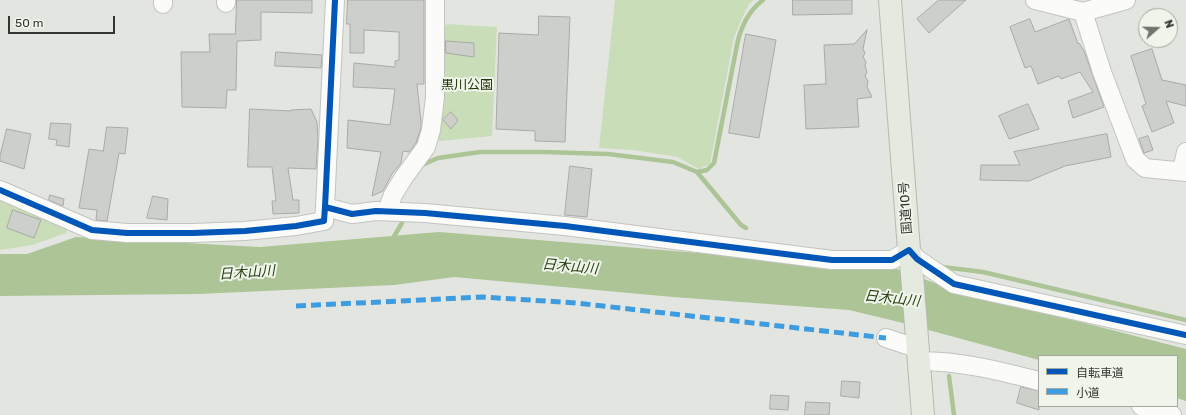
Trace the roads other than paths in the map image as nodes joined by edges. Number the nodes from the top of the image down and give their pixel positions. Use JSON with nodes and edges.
{"nodes":[{"id":1,"x":335,"y":0,"type":"edge"},
{"id":2,"x":435,"y":0,"type":"edge"},
{"id":3,"x":890,"y":0,"type":"edge"},
{"id":4,"x":1035,"y":0,"type":"edge"},
{"id":5,"x":1126,"y":0,"type":"edge"},
{"id":6,"x":1083,"y":12,"type":"junction"},
{"id":7,"x":1186,"y":152,"type":"edge"},
{"id":8,"x":1184,"y":172,"type":"edge"},
{"id":9,"x":0,"y":190,"type":"edge"},
{"id":10,"x":325,"y":207,"type":"junction"},
{"id":11,"x":387,"y":211,"type":"junction"},
{"id":12,"x":910,"y":256,"type":"junction"},
{"id":13,"x":1186,"y":335,"type":"edge"},
{"id":14,"x":886,"y":338,"type":"dead end"},
{"id":15,"x":918,"y":347,"type":"junction"},
{"id":16,"x":1038,"y":381,"type":"edge"},
{"id":17,"x":1144,"y":407,"type":"edge"},
{"id":18,"x":923,"y":415,"type":"edge"},
{"id":19,"x":1172,"y":415,"type":"edge"}],
"edges":[{"from":1,"to":10,"type":"street"},
{"from":2,"to":11,"type":"street"},
{"from":3,"to":12,"type":"highway","name":"国道10号"},
{"from":4,"to":6,"type":"street"},
{"from":5,"to":6,"type":"street"},
{"from":6,"to":8,"type":"street"},
{"from":7,"to":8,"type":"street"},
{"from":9,"to":10,"type":"street"},
{"from":10,"to":11,"type":"street"},
{"from":11,"to":12,"type":"street"},
{"from":12,"to":13,"type":"street"},
{"from":12,"to":15,"type":"highway","name":"国道10号"},
{"from":14,"to":15,"type":"street"},
{"from":15,"to":16,"type":"street"},
{"from":15,"to":18,"type":"highway","name":"国道10号"},
{"from":17,"to":19,"type":"street"}]}
